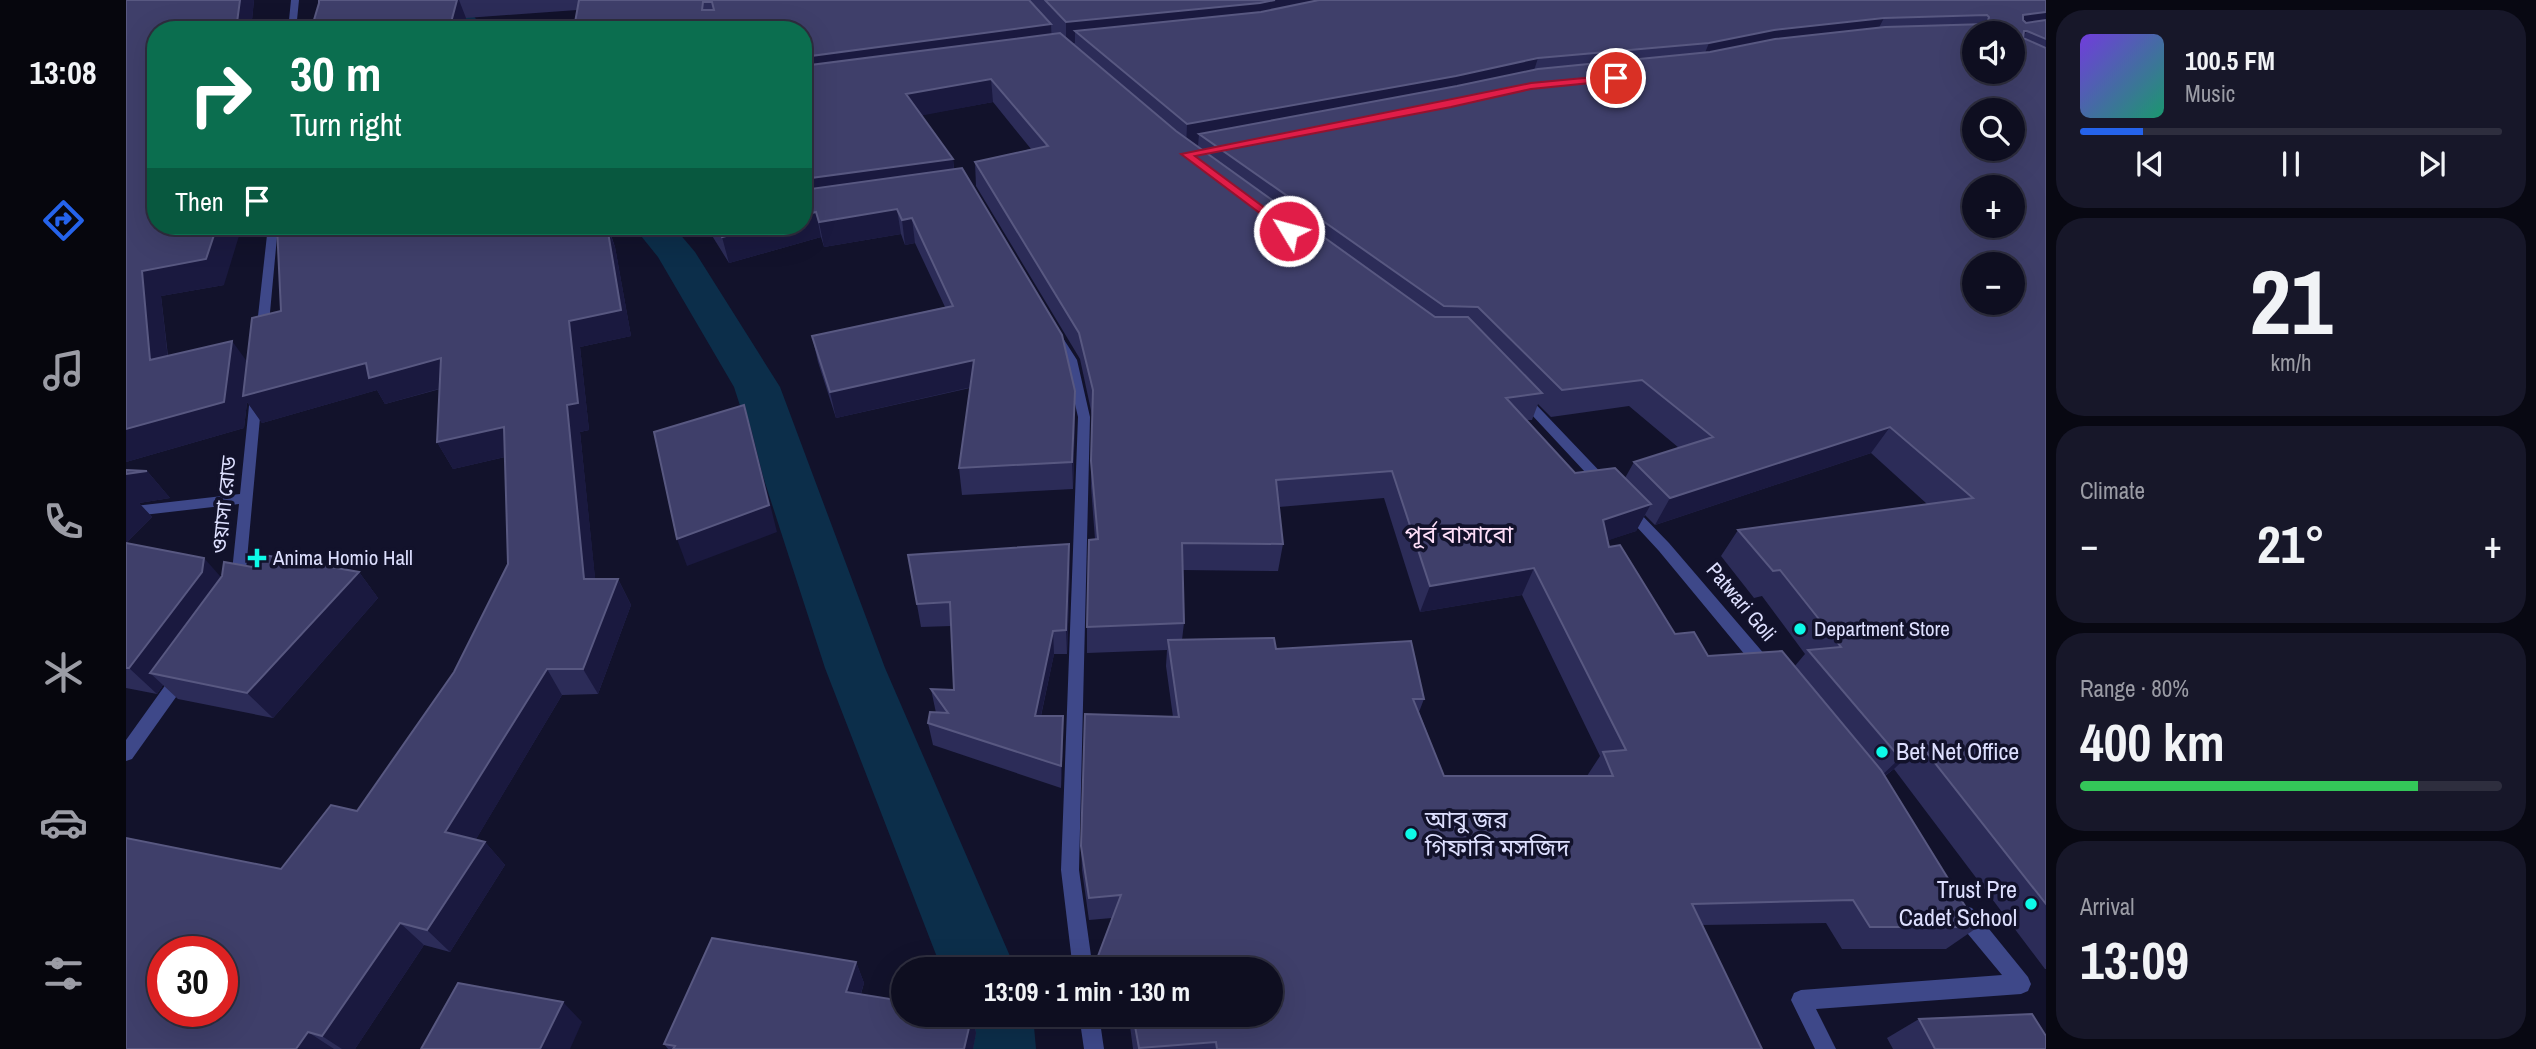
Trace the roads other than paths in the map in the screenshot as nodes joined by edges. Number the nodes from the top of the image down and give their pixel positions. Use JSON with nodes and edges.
{"nodes":[{"id":1,"x":295,"y":0,"type":"edge"},
{"id":2,"x":293,"y":21,"type":"edge"},
{"id":3,"x":272,"y":235,"type":"edge"},
{"id":4,"x":1051,"y":326,"type":"edge"},
{"id":5,"x":261,"y":348,"type":"edge"},
{"id":6,"x":258,"y":376,"type":"edge"},
{"id":7,"x":1512,"y":387,"type":"edge"},
{"id":8,"x":246,"y":498,"type":"junction"},
{"id":9,"x":126,"y":512,"type":"edge"},
{"id":10,"x":236,"y":601,"type":"edge"},
{"id":11,"x":189,"y":666,"type":"edge"},
{"id":12,"x":1776,"y":679,"type":"edge"},
{"id":13,"x":126,"y":754,"type":"edge"},
{"id":14,"x":1954,"y":902,"type":"edge"},
{"id":15,"x":1081,"y":957,"type":"edge"},
{"id":16,"x":1091,"y":1027,"type":"edge"},
{"id":17,"x":1094,"y":1049,"type":"edge"},
{"id":18,"x":1826,"y":1049,"type":"edge"}],
"edges":[{"from":1,"to":2,"type":"street"},
{"from":3,"to":5,"type":"street"},
{"from":4,"to":15,"type":"street"},
{"from":6,"to":8,"type":"street","name":"ওয়াসা রোড"},
{"from":7,"to":12,"type":"street","name":"Patwari Goli"},
{"from":8,"to":9,"type":"street"},
{"from":8,"to":10,"type":"street","name":"ওয়াসা রোড"},
{"from":11,"to":13,"type":"street"},
{"from":14,"to":18,"type":"street"},
{"from":16,"to":17,"type":"street"}]}
